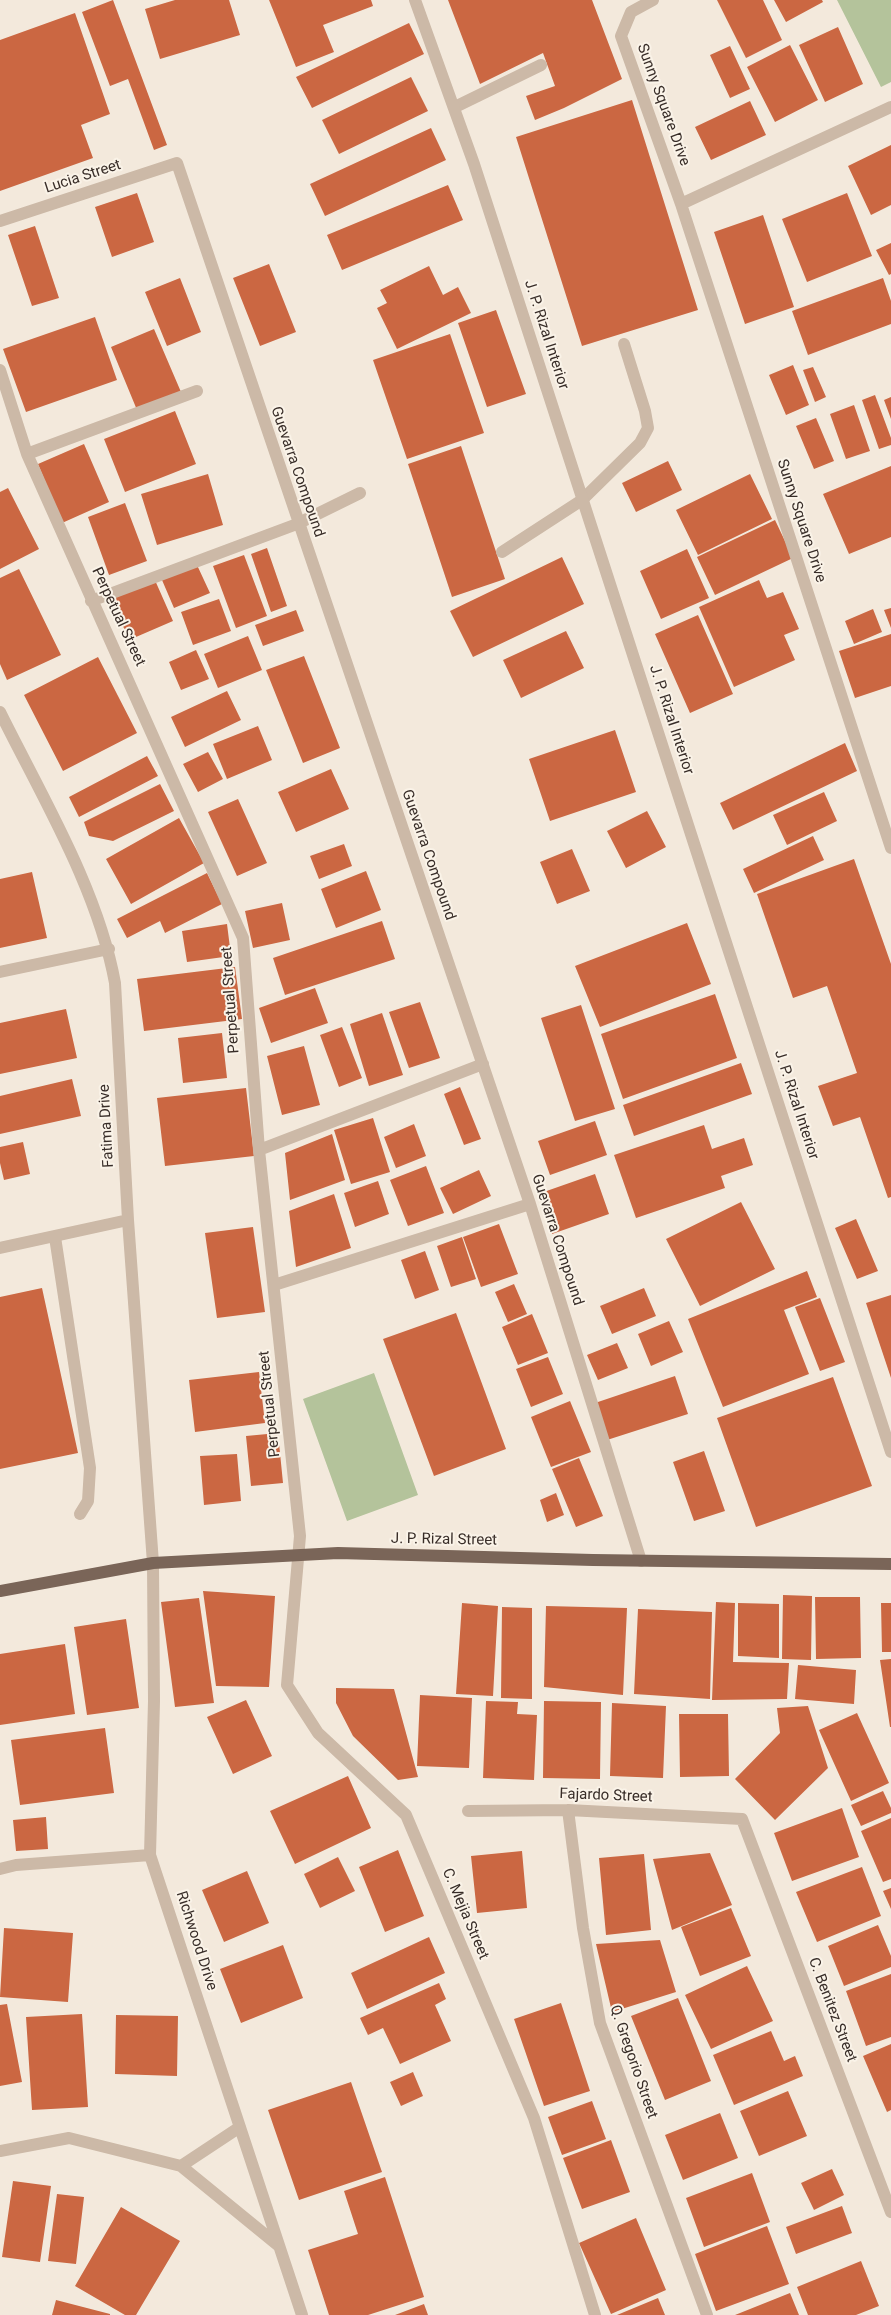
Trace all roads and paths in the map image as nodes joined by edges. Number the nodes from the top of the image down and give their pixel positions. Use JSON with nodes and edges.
{"nodes":[{"id":1,"x":415,"y":0,"type":"edge"},
{"id":2,"x":653,"y":0,"type":"edge"},
{"id":3,"x":541,"y":65,"type":"dead end"},
{"id":4,"x":455,"y":107,"type":"junction"},
{"id":5,"x":891,"y":107,"type":"edge"},
{"id":6,"x":177,"y":163,"type":"joint"},
{"id":7,"x":681,"y":204,"type":"junction"},
{"id":8,"x":0,"y":221,"type":"edge"},
{"id":9,"x":624,"y":344,"type":"dead end"},
{"id":10,"x":0,"y":370,"type":"edge"},
{"id":11,"x":197,"y":391,"type":"dead end"},
{"id":12,"x":27,"y":454,"type":"junction"},
{"id":13,"x":360,"y":493,"type":"dead end"},
{"id":14,"x":582,"y":500,"type":"junction"},
{"id":15,"x":297,"y":524,"type":"junction"},
{"id":16,"x":502,"y":552,"type":"dead end"},
{"id":17,"x":92,"y":601,"type":"junction"},
{"id":18,"x":0,"y":712,"type":"edge"},
{"id":19,"x":891,"y":848,"type":"edge"},
{"id":20,"x":109,"y":949,"type":"junction"},
{"id":21,"x":0,"y":972,"type":"edge"},
{"id":22,"x":483,"y":1064,"type":"junction"},
{"id":23,"x":259,"y":1150,"type":"junction"},
{"id":24,"x":530,"y":1204,"type":"junction"},
{"id":25,"x":128,"y":1220,"type":"junction"},
{"id":26,"x":55,"y":1237,"type":"junction"},
{"id":27,"x":0,"y":1248,"type":"edge"},
{"id":28,"x":274,"y":1286,"type":"junction"},
{"id":29,"x":891,"y":1452,"type":"edge"},
{"id":30,"x":80,"y":1514,"type":"dead end"},
{"id":31,"x":298,"y":1556,"type":"junction"},
{"id":32,"x":641,"y":1561,"type":"junction"},
{"id":33,"x":152,"y":1563,"type":"junction"},
{"id":34,"x":891,"y":1564,"type":"edge"},
{"id":35,"x":0,"y":1591,"type":"edge"},
{"id":36,"x":568,"y":1810,"type":"junction"},
{"id":37,"x":468,"y":1811,"type":"dead end"},
{"id":38,"x":742,"y":1819,"type":"joint"},
{"id":39,"x":150,"y":1854,"type":"junction"},
{"id":40,"x":0,"y":1869,"type":"edge"},
{"id":41,"x":240,"y":2127,"type":"junction"},
{"id":42,"x":0,"y":2151,"type":"edge"},
{"id":43,"x":181,"y":2166,"type":"junction"},
{"id":44,"x":891,"y":2212,"type":"edge"},
{"id":45,"x":280,"y":2246,"type":"junction"},
{"id":46,"x":302,"y":2315,"type":"edge"},
{"id":47,"x":596,"y":2315,"type":"edge"},
{"id":48,"x":706,"y":2315,"type":"edge"}],
"edges":[{"from":1,"to":4,"type":"street","name":"J. P. Rizal Interior"},
{"from":2,"to":7,"type":"street","name":"Sunny Square Drive"},
{"from":3,"to":4,"type":"street"},
{"from":4,"to":14,"type":"street","name":"J. P. Rizal Interior"},
{"from":5,"to":7,"type":"street"},
{"from":6,"to":8,"type":"street","name":"Lucia Street"},
{"from":6,"to":15,"type":"street","name":"Guevarra Compound"},
{"from":7,"to":19,"type":"street","name":"Sunny Square Drive"},
{"from":9,"to":14,"type":"street"},
{"from":10,"to":12,"type":"street","name":"Perpetual Street"},
{"from":11,"to":12,"type":"street"},
{"from":12,"to":17,"type":"street","name":"Perpetual Street"},
{"from":13,"to":15,"type":"street"},
{"from":14,"to":16,"type":"street"},
{"from":14,"to":29,"type":"street","name":"J. P. Rizal Interior"},
{"from":15,"to":17,"type":"street"},
{"from":15,"to":22,"type":"street","name":"Guevarra Compound"},
{"from":17,"to":23,"type":"street","name":"Perpetual Street"},
{"from":18,"to":20,"type":"street","name":"Fatima Drive"},
{"from":20,"to":21,"type":"street"},
{"from":20,"to":25,"type":"street","name":"Fatima Drive"},
{"from":22,"to":23,"type":"street"},
{"from":22,"to":24,"type":"street","name":"Guevarra Compound"},
{"from":23,"to":28,"type":"street","name":"Perpetual Street"},
{"from":24,"to":28,"type":"street"},
{"from":24,"to":32,"type":"street","name":"Guevarra Compound"},
{"from":25,"to":26,"type":"street"},
{"from":25,"to":33,"type":"street","name":"Fatima Drive"},
{"from":26,"to":27,"type":"street"},
{"from":26,"to":30,"type":"street"},
{"from":28,"to":31,"type":"street","name":"Perpetual Street"},
{"from":31,"to":32,"type":"main road","name":"J. P. Rizal Street"},
{"from":31,"to":33,"type":"main road","name":"J. P. Rizal Street"},
{"from":31,"to":47,"type":"street","name":"C. Mejia Street"},
{"from":32,"to":34,"type":"main road","name":"J. P. Rizal Street"},
{"from":33,"to":35,"type":"main road","name":"J. P. Rizal Street"},
{"from":33,"to":39,"type":"street","name":"Richwood Drive"},
{"from":36,"to":37,"type":"street","name":"Fajardo Street"},
{"from":36,"to":38,"type":"street","name":"Fajardo Street"},
{"from":36,"to":48,"type":"street","name":"Q. Gregorio Street"},
{"from":38,"to":44,"type":"street","name":"C. Benitez Street"},
{"from":39,"to":40,"type":"street"},
{"from":39,"to":41,"type":"street","name":"Richwood Drive"},
{"from":41,"to":43,"type":"street"},
{"from":41,"to":45,"type":"street","name":"Richwood Drive"},
{"from":42,"to":43,"type":"street"},
{"from":43,"to":45,"type":"street"},
{"from":45,"to":46,"type":"street","name":"Richwood Drive"}]}
